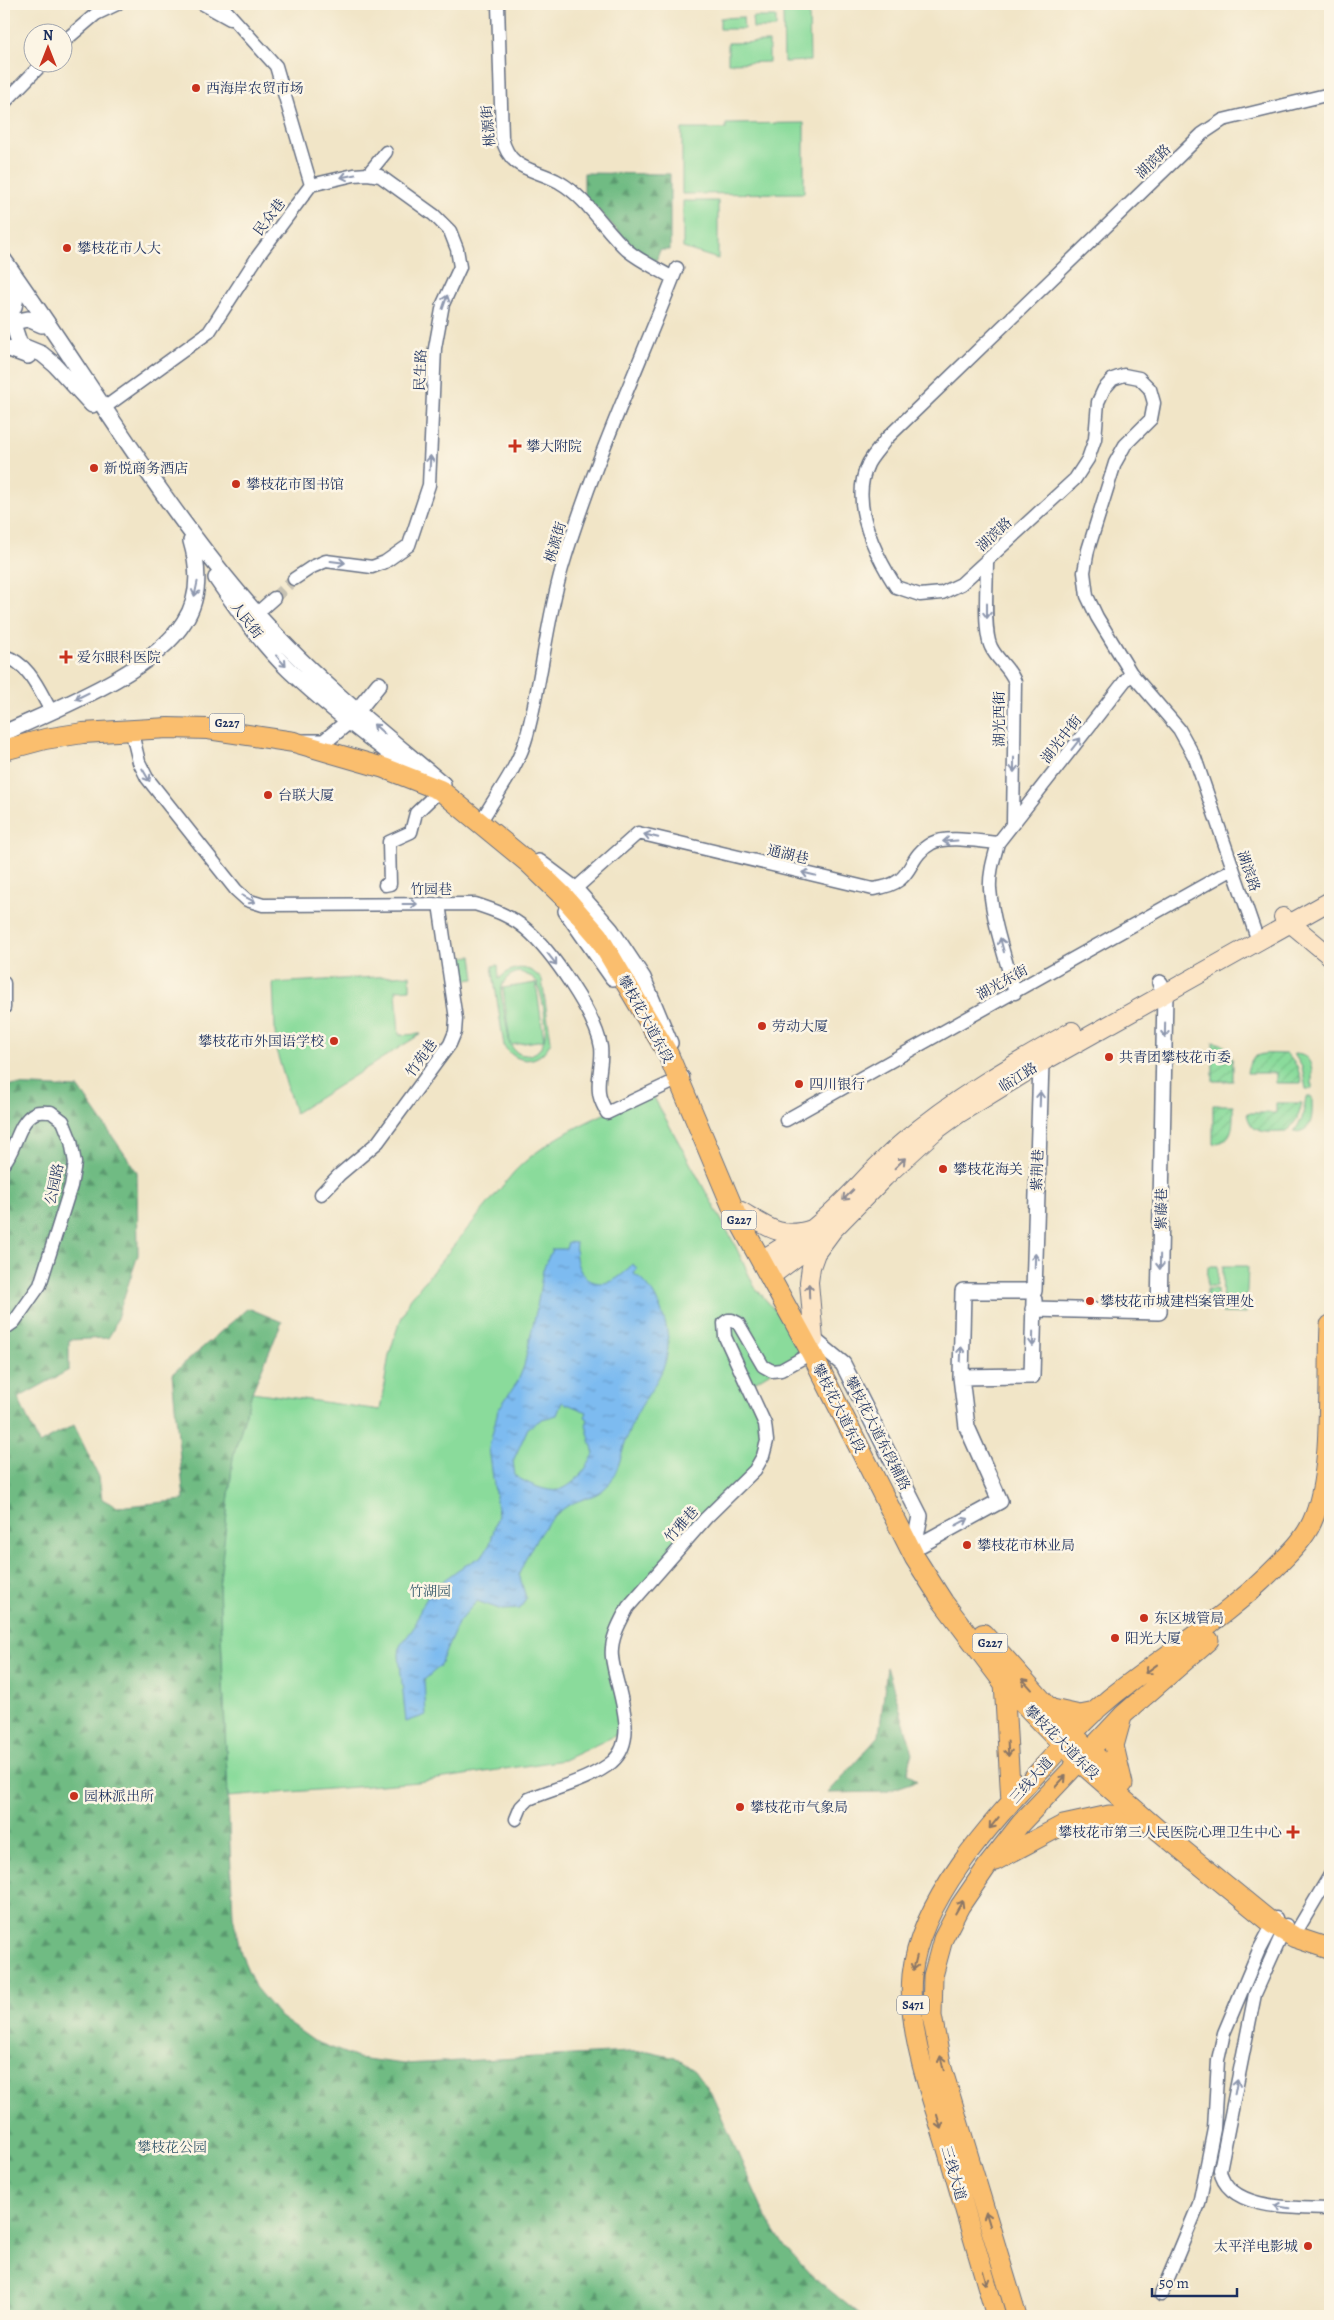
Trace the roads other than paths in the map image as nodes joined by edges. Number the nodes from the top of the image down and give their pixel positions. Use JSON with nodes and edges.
{"nodes":[{"id":1,"x":117,"y":4,"type":"edge"},
{"id":2,"x":202,"y":4,"type":"edge"},
{"id":3,"x":220,"y":4,"type":"edge"},
{"id":4,"x":498,"y":4,"type":"edge"},
{"id":5,"x":236,"y":23,"type":"junction"},
{"id":6,"x":72,"y":34,"type":"edge"},
{"id":7,"x":34,"y":72,"type":"edge"},
{"id":8,"x":1330,"y":94,"type":"edge"},
{"id":9,"x":4,"y":103,"type":"edge"},
{"id":10,"x":386,"y":152,"type":"dead end"},
{"id":11,"x":368,"y":174,"type":"junction"},
{"id":12,"x":311,"y":185,"type":"junction"},
{"id":13,"x":4,"y":260,"type":"edge"},
{"id":14,"x":6,"y":274,"type":"edge"},
{"id":15,"x":4,"y":322,"type":"edge"},
{"id":16,"x":42,"y":325,"type":"junction"},
{"id":17,"x":4,"y":347,"type":"edge"},
{"id":18,"x":67,"y":378,"type":"junction"},
{"id":19,"x":100,"y":409,"type":"junction"},
{"id":20,"x":191,"y":541,"type":"junction"},
{"id":21,"x":987,"y":562,"type":"junction"},
{"id":22,"x":294,"y":579,"type":"tunnel mouth"},
{"id":23,"x":274,"y":598,"type":"tunnel mouth"},
{"id":24,"x":256,"y":614,"type":"junction"},
{"id":25,"x":4,"y":656,"type":"edge"},
{"id":26,"x":1131,"y":673,"type":"junction"},
{"id":27,"x":379,"y":684,"type":"dead end"},
{"id":28,"x":51,"y":711,"type":"junction"},
{"id":29,"x":353,"y":715,"type":"junction"},
{"id":30,"x":131,"y":729,"type":"junction"},
{"id":31,"x":4,"y":733,"type":"edge"},
{"id":32,"x":4,"y":737,"type":"edge"},
{"id":33,"x":294,"y":742,"type":"junction"},
{"id":34,"x":324,"y":742,"type":"junction"},
{"id":35,"x":4,"y":750,"type":"edge"},
{"id":36,"x":418,"y":774,"type":"junction"},
{"id":37,"x":442,"y":787,"type":"junction"},
{"id":38,"x":483,"y":818,"type":"junction"},
{"id":39,"x":1014,"y":824,"type":"junction"},
{"id":40,"x":998,"y":843,"type":"junction"},
{"id":41,"x":532,"y":861,"type":"junction"},
{"id":42,"x":1233,"y":869,"type":"junction"},
{"id":43,"x":385,"y":885,"type":"dead end"},
{"id":44,"x":1330,"y":888,"type":"edge"},
{"id":45,"x":575,"y":889,"type":"junction"},
{"id":46,"x":1330,"y":901,"type":"edge"},
{"id":47,"x":439,"y":904,"type":"junction"},
{"id":48,"x":1291,"y":916,"type":"junction"},
{"id":49,"x":1256,"y":936,"type":"junction"},
{"id":50,"x":1330,"y":941,"type":"edge"},
{"id":51,"x":1330,"y":956,"type":"edge"},
{"id":52,"x":4,"y":983,"type":"edge"},
{"id":53,"x":1162,"y":988,"type":"junction"},
{"id":54,"x":1015,"y":992,"type":"junction"},
{"id":55,"x":4,"y":1008,"type":"edge"},
{"id":56,"x":670,"y":1053,"type":"junction"},
{"id":57,"x":1038,"y":1057,"type":"junction"},
{"id":58,"x":680,"y":1079,"type":"junction"},
{"id":59,"x":786,"y":1120,"type":"dead end"},
{"id":60,"x":4,"y":1163,"type":"edge"},
{"id":61,"x":321,"y":1194,"type":"dead end"},
{"id":62,"x":741,"y":1211,"type":"junction"},
{"id":63,"x":812,"y":1229,"type":"junction"},
{"id":64,"x":833,"y":1230,"type":"junction"},
{"id":65,"x":768,"y":1267,"type":"junction"},
{"id":66,"x":1034,"y":1290,"type":"junction"},
{"id":67,"x":1033,"y":1309,"type":"junction"},
{"id":68,"x":1330,"y":1325,"type":"edge"},
{"id":69,"x":4,"y":1329,"type":"edge"},
{"id":70,"x":815,"y":1348,"type":"junction"},
{"id":71,"x":960,"y":1376,"type":"junction"},
{"id":72,"x":1330,"y":1506,"type":"edge"},
{"id":73,"x":918,"y":1541,"type":"junction"},
{"id":74,"x":1194,"y":1645,"type":"junction"},
{"id":75,"x":1004,"y":1683,"type":"junction"},
{"id":76,"x":1048,"y":1708,"type":"junction"},
{"id":77,"x":1095,"y":1712,"type":"junction"},
{"id":78,"x":1123,"y":1715,"type":"junction"},
{"id":79,"x":1067,"y":1739,"type":"junction"},
{"id":80,"x":1084,"y":1755,"type":"junction"},
{"id":81,"x":1124,"y":1784,"type":"junction"},
{"id":82,"x":1011,"y":1802,"type":"junction"},
{"id":83,"x":1141,"y":1816,"type":"junction"},
{"id":84,"x":516,"y":1819,"type":"dead end"},
{"id":85,"x":988,"y":1865,"type":"junction"},
{"id":86,"x":1330,"y":1875,"type":"edge"},
{"id":87,"x":1284,"y":1925,"type":"junction"},
{"id":88,"x":1330,"y":1940,"type":"edge"},
{"id":89,"x":1330,"y":1949,"type":"edge"},
{"id":90,"x":1330,"y":2209,"type":"edge"},
{"id":91,"x":1161,"y":2295,"type":"dead end"},
{"id":92,"x":996,"y":2316,"type":"edge"},
{"id":93,"x":1017,"y":2316,"type":"edge"}],
"edges":[{"from":1,"to":6,"type":"street"},
{"from":2,"to":5,"type":"street"},
{"from":3,"to":5,"type":"street"},
{"from":4,"to":38,"type":"street","name":"桃源街"},
{"from":5,"to":12,"type":"street"},
{"from":7,"to":9,"type":"street"},
{"from":8,"to":21,"type":"street","name":"湖滨路"},
{"from":10,"to":11,"type":"street"},
{"from":11,"to":12,"type":"street","one_way":true},
{"from":22,"to":11,"type":"street","name":"民生路","one_way":true},
{"from":12,"to":19,"type":"street","name":"民众巷"},
{"from":13,"to":19,"type":"street"},
{"from":14,"to":15,"type":"street"},
{"from":14,"to":16,"type":"street"},
{"from":16,"to":18,"type":"street"},
{"from":16,"to":19,"type":"street"},
{"from":17,"to":18,"type":"street"},
{"from":18,"to":19,"type":"street"},
{"from":19,"to":20,"type":"street","name":"人民街"},
{"from":19,"to":24,"type":"street","name":"人民街"},
{"from":20,"to":28,"type":"street","one_way":true},
{"from":20,"to":29,"type":"street","name":"人民街","one_way":true},
{"from":21,"to":26,"type":"street","name":"湖滨路"},
{"from":21,"to":39,"type":"street","name":"湖光西街","one_way":true},
{"from":23,"to":24,"type":"street"},
{"from":24,"to":29,"type":"street","name":"人民街"},
{"from":25,"to":28,"type":"street"},
{"from":39,"to":26,"type":"street","name":"湖光中街","one_way":true},
{"from":26,"to":42,"type":"street","name":"湖滨路"},
{"from":27,"to":29,"type":"street"},
{"from":28,"to":31,"type":"street"},
{"from":29,"to":34,"type":"street"},
{"from":29,"to":36,"type":"street","name":"人民街"},
{"from":37,"to":29,"type":"street","name":"人民街","one_way":true},
{"from":30,"to":33,"type":"highway","number":"G227"},
{"from":30,"to":35,"type":"highway","number":"G227"},
{"from":30,"to":47,"type":"street","name":"竹园巷","one_way":true},
{"from":32,"to":34,"type":"highway","number":"G227"},
{"from":33,"to":34,"type":"street"},
{"from":33,"to":37,"type":"highway","number":"G227"},
{"from":34,"to":36,"type":"highway","number":"G227"},
{"from":36,"to":37,"type":"highway","number":"G227"},
{"from":37,"to":38,"type":"highway","name":"攀枝花大道东段","number":"G227"},
{"from":37,"to":41,"type":"highway","name":"攀枝花大道东段","number":"G227"},
{"from":37,"to":43,"type":"street"},
{"from":38,"to":41,"type":"highway","name":"攀枝花大道东段","number":"G227"},
{"from":39,"to":40,"type":"street","name":"湖光中街"},
{"from":40,"to":45,"type":"street","name":"通湖巷","one_way":true},
{"from":54,"to":40,"type":"street","one_way":true},
{"from":41,"to":45,"type":"street","number":"G227"},
{"from":41,"to":56,"type":"highway","name":"攀枝花大道东段","number":"G227"},
{"from":42,"to":49,"type":"street","name":"湖滨路"},
{"from":42,"to":54,"type":"street","name":"湖光东街"},
{"from":44,"to":48,"type":"main road","name":"临江路"},
{"from":45,"to":56,"type":"street","number":"G227"},
{"from":46,"to":48,"type":"main road","name":"临江路"},
{"from":47,"to":58,"type":"street","name":"竹园巷","one_way":true},
{"from":47,"to":61,"type":"street","name":"竹苑巷"},
{"from":48,"to":49,"type":"main road","name":"临江路"},
{"from":48,"to":50,"type":"main road"},
{"from":48,"to":51,"type":"main road"},
{"from":49,"to":53,"type":"main road","name":"临江路"},
{"from":52,"to":55,"type":"street"},
{"from":53,"to":57,"type":"main road","name":"临江路"},
{"from":53,"to":67,"type":"street","name":"紫藤巷","one_way":true},
{"from":54,"to":59,"type":"street","name":"湖光东街"},
{"from":56,"to":58,"type":"highway","name":"攀枝花大道东段","number":"G227"},
{"from":57,"to":63,"type":"main road","name":"临江路","one_way":true},
{"from":64,"to":57,"type":"main road","name":"临江路","one_way":true},
{"from":66,"to":57,"type":"street","name":"紫荆巷","one_way":true},
{"from":58,"to":62,"type":"highway","name":"攀枝花大道东段","number":"G227"},
{"from":58,"to":65,"type":"highway","name":"攀枝花大道东段","number":"G227"},
{"from":60,"to":69,"type":"street","name":"公园路"},
{"from":62,"to":63,"type":"main road"},
{"from":62,"to":65,"type":"highway","name":"攀枝花大道东段","number":"G227"},
{"from":63,"to":65,"type":"main road","name":"临江路"},
{"from":64,"to":65,"type":"main road"},
{"from":70,"to":64,"type":"main road","name":"临江路","one_way":true},
{"from":65,"to":70,"type":"highway","name":"攀枝花大道东段","number":"G227"},
{"from":66,"to":67,"type":"street","name":"紫荆巷"},
{"from":71,"to":66,"type":"street","one_way":true},
{"from":67,"to":71,"type":"street","name":"紫荆巷","one_way":true},
{"from":68,"to":74,"type":"main road","name":"三线大道"},
{"from":70,"to":73,"type":"highway","name":"攀枝花大道东段","number":"G227"},
{"from":70,"to":75,"type":"highway","name":"攀枝花大道东段","number":"G227"},
{"from":70,"to":84,"type":"street","name":"竹雅巷"},
{"from":73,"to":71,"type":"street","one_way":true},
{"from":72,"to":74,"type":"main road","name":"三线大道"},
{"from":76,"to":73,"type":"highway","name":"攀枝花大道东段","number":"G227","one_way":true},
{"from":74,"to":77,"type":"main road","name":"三线大道","one_way":true},
{"from":74,"to":78,"type":"main road","name":"三线大道"},
{"from":75,"to":79,"type":"highway","name":"攀枝花大道东段","number":"G227"},
{"from":75,"to":82,"type":"main road","one_way":true},
{"from":76,"to":77,"type":"main road"},
{"from":76,"to":79,"type":"highway","name":"攀枝花大道东段","number":"G227"},
{"from":77,"to":79,"type":"main road","name":"三线大道"},
{"from":78,"to":80,"type":"main road","name":"三线大道"},
{"from":78,"to":81,"type":"main road"},
{"from":79,"to":80,"type":"highway","name":"攀枝花大道东段","number":"G227"},
{"from":79,"to":82,"type":"main road","name":"三线大道","number":"S471"},
{"from":80,"to":81,"type":"highway","name":"攀枝花大道东段","number":"G227"},
{"from":80,"to":83,"type":"highway","name":"攀枝花大道东段","number":"G227"},
{"from":85,"to":80,"type":"main road","name":"三线大道","number":"S471","one_way":true},
{"from":81,"to":87,"type":"highway","name":"攀枝花大道东段","number":"G227"},
{"from":82,"to":92,"type":"main road","name":"三线大道","number":"S471","one_way":true},
{"from":83,"to":85,"type":"main road"},
{"from":83,"to":87,"type":"highway","name":"攀枝花大道东段","number":"G227"},
{"from":93,"to":85,"type":"main road","name":"三线大道","number":"S471","one_way":true},
{"from":86,"to":87,"type":"street"},
{"from":87,"to":88,"type":"highway","name":"攀枝花大道东段","number":"G227"},
{"from":87,"to":89,"type":"highway","name":"攀枝花大道东段","number":"G227"},
{"from":90,"to":87,"type":"street","one_way":true},
{"from":87,"to":91,"type":"street"}]}
